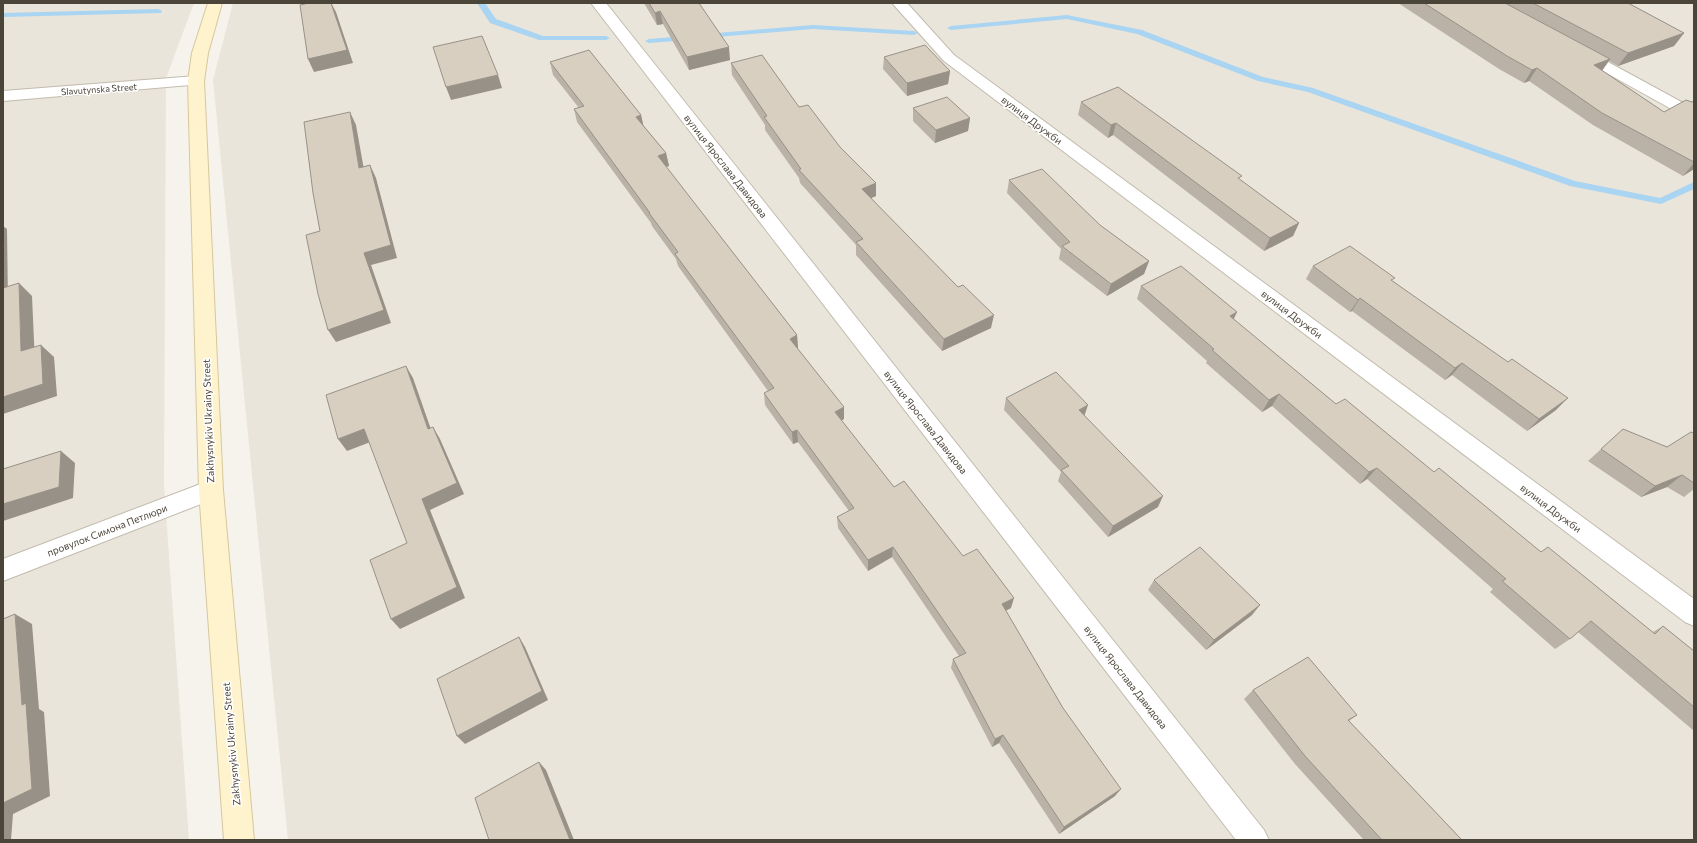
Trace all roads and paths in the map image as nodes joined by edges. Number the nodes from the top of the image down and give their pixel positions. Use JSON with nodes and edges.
{"nodes":[{"id":1,"x":215,"y":3,"type":"edge"},
{"id":2,"x":598,"y":3,"type":"edge"},
{"id":3,"x":900,"y":3,"type":"edge"},
{"id":4,"x":1564,"y":44,"type":"edge"},
{"id":5,"x":196,"y":81,"type":"junction"},
{"id":6,"x":3,"y":96,"type":"edge"},
{"id":7,"x":1681,"y":108,"type":"edge"},
{"id":8,"x":211,"y":490,"type":"junction"},
{"id":9,"x":3,"y":570,"type":"edge"},
{"id":10,"x":1694,"y":614,"type":"edge"},
{"id":11,"x":239,"y":840,"type":"edge"},
{"id":12,"x":1254,"y":840,"type":"edge"}],
"edges":[{"from":1,"to":5,"type":"main road","name":"Zakhysnykiv Ukrainy Street"},
{"from":2,"to":12,"type":"street","name":"вулиця Ярослава Давидова"},
{"from":3,"to":10,"type":"street","name":"вулиця Дружби"},
{"from":4,"to":7,"type":"street"},
{"from":5,"to":6,"type":"street","name":"Slavutynska Street"},
{"from":5,"to":8,"type":"main road","name":"Zakhysnykiv Ukrainy Street"},
{"from":8,"to":9,"type":"street","name":"провулок Симона Петлюри"},
{"from":8,"to":11,"type":"main road","name":"Zakhysnykiv Ukrainy Street"}]}
